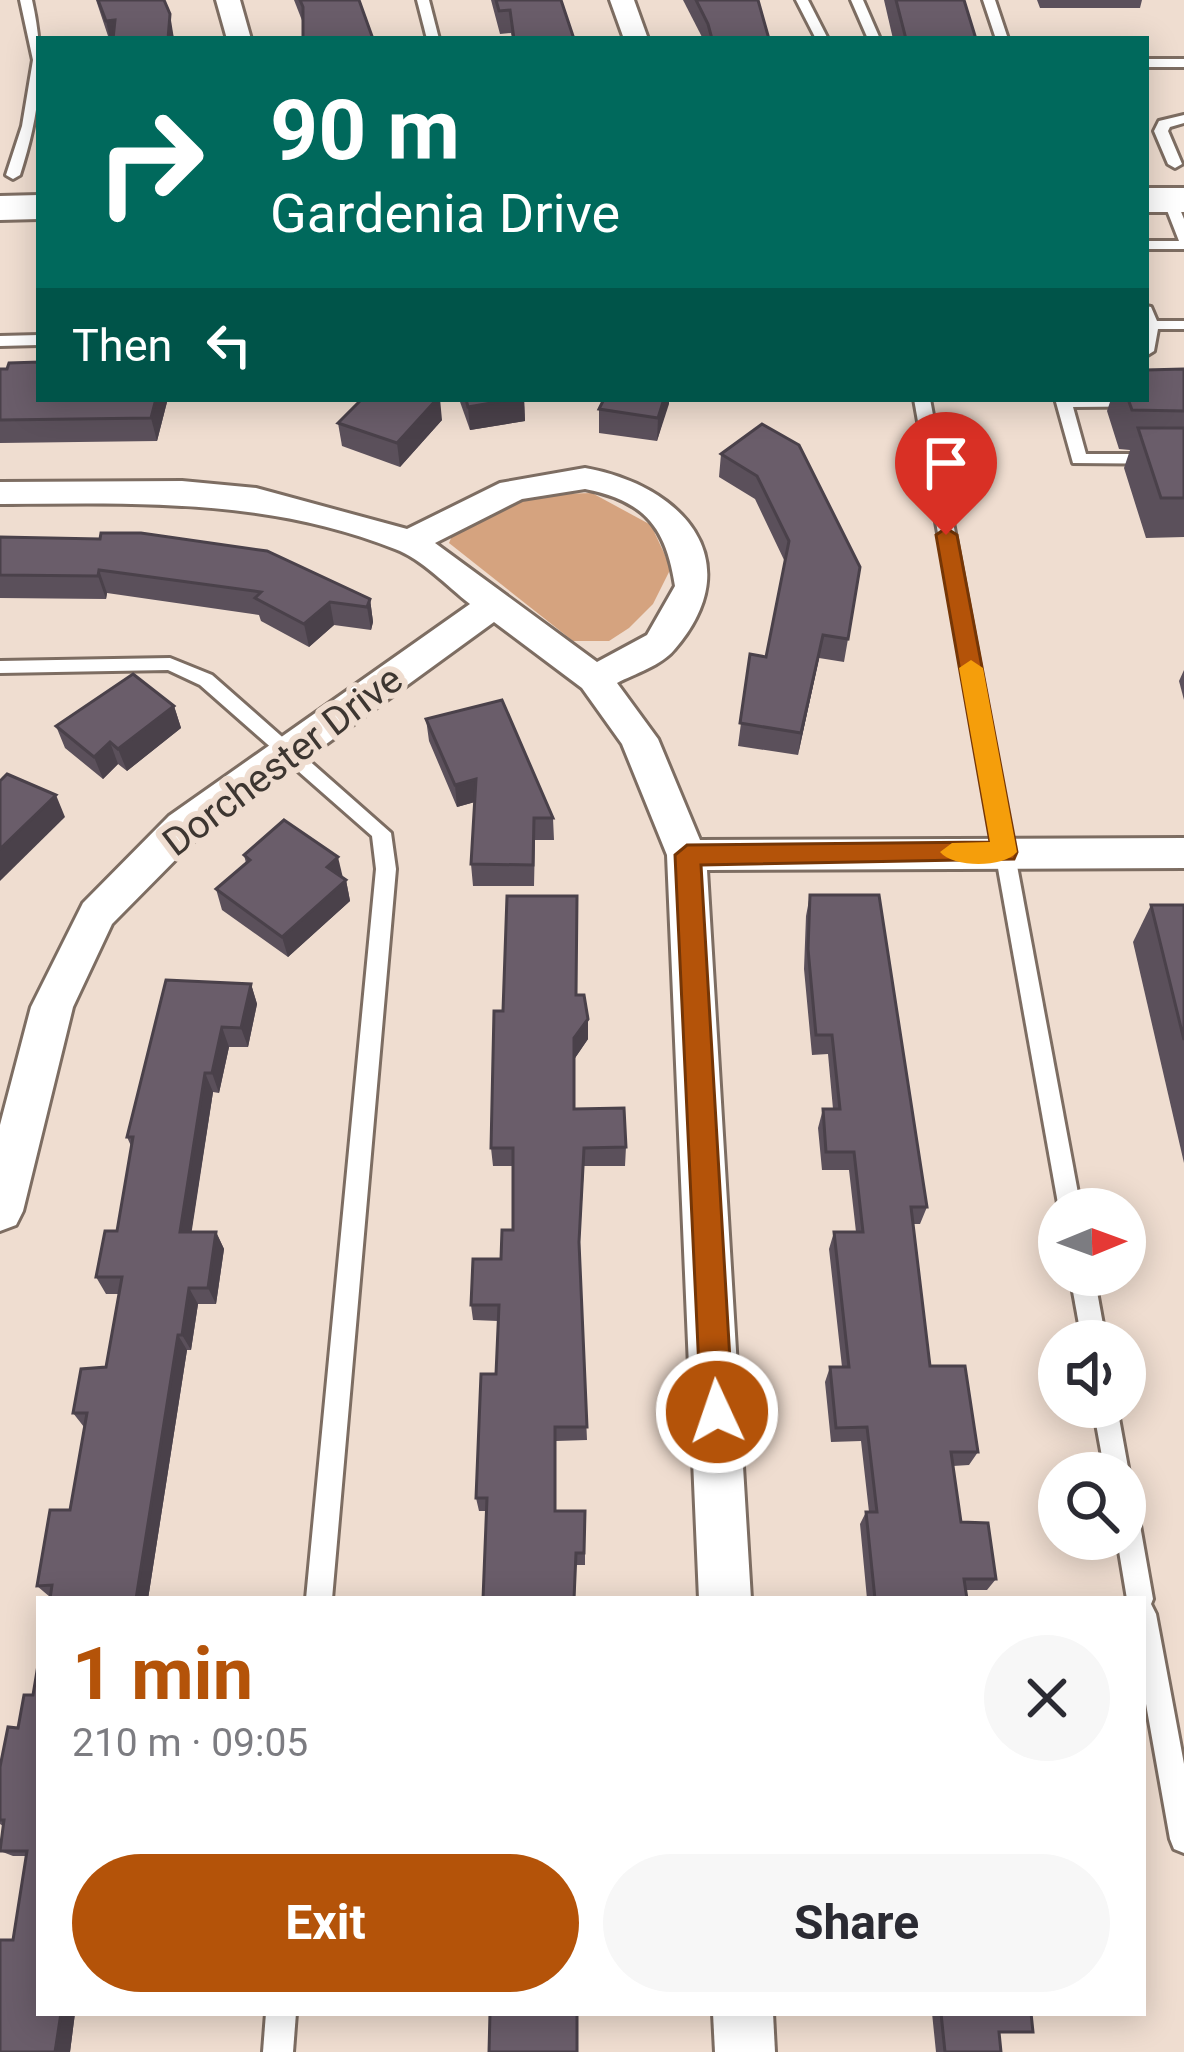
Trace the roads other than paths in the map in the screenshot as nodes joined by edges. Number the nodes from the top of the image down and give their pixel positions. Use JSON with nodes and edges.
{"nodes":[{"id":1,"x":26,"y":0,"type":"edge"},
{"id":2,"x":228,"y":0,"type":"edge"},
{"id":3,"x":423,"y":0,"type":"edge"},
{"id":4,"x":622,"y":0,"type":"edge"},
{"id":5,"x":802,"y":0,"type":"edge"},
{"id":6,"x":857,"y":0,"type":"edge"},
{"id":7,"x":989,"y":0,"type":"edge"},
{"id":8,"x":238,"y":36,"type":"edge"},
{"id":9,"x":432,"y":36,"type":"edge"},
{"id":10,"x":635,"y":36,"type":"edge"},
{"id":11,"x":820,"y":36,"type":"edge"},
{"id":12,"x":873,"y":36,"type":"edge"},
{"id":13,"x":1001,"y":36,"type":"edge"},
{"id":14,"x":36,"y":46,"type":"edge"},
{"id":15,"x":1149,"y":63,"type":"edge"},
{"id":16,"x":1184,"y":63,"type":"edge"},
{"id":17,"x":36,"y":80,"type":"edge"},
{"id":18,"x":1184,"y":118,"type":"edge"},
{"id":19,"x":1167,"y":182,"type":"edge"},
{"id":20,"x":13,"y":183,"type":"edge"},
{"id":21,"x":36,"y":204,"type":"edge"},
{"id":22,"x":1184,"y":241,"type":"edge"},
{"id":23,"x":1149,"y":245,"type":"edge"},
{"id":24,"x":1149,"y":318,"type":"edge"},
{"id":25,"x":1184,"y":325,"type":"edge"},
{"id":26,"x":36,"y":340,"type":"edge"},
{"id":27,"x":0,"y":341,"type":"edge"},
{"id":28,"x":1149,"y":401,"type":"edge"},
{"id":29,"x":1184,"y":401,"type":"edge"},
{"id":30,"x":923,"y":402,"type":"edge"},
{"id":31,"x":1064,"y":402,"type":"edge"},
{"id":32,"x":1184,"y":459,"type":"edge"},
{"id":33,"x":0,"y":493,"type":"edge"},
{"id":34,"x":411,"y":542,"type":"junction"},
{"id":35,"x":497,"y":602,"type":"junction"},
{"id":36,"x":0,"y":668,"type":"edge"},
{"id":37,"x":595,"y":679,"type":"junction"},
{"id":38,"x":288,"y":748,"type":"junction"},
{"id":39,"x":1005,"y":852,"type":"junction"},
{"id":40,"x":1184,"y":853,"type":"edge"},
{"id":41,"x":687,"y":855,"type":"junction"},
{"id":42,"x":1066,"y":1188,"type":"edge"},
{"id":43,"x":0,"y":1211,"type":"edge"},
{"id":44,"x":1133,"y":1560,"type":"edge"},
{"id":45,"x":319,"y":1596,"type":"edge"},
{"id":46,"x":725,"y":1596,"type":"edge"},
{"id":47,"x":1139,"y":1596,"type":"edge"},
{"id":48,"x":1146,"y":1630,"type":"edge"},
{"id":49,"x":1184,"y":1839,"type":"edge"},
{"id":50,"x":281,"y":2016,"type":"edge"},
{"id":51,"x":743,"y":2016,"type":"edge"},
{"id":52,"x":278,"y":2052,"type":"edge"},
{"id":53,"x":745,"y":2052,"type":"edge"}],
"edges":[{"from":1,"to":14,"type":"lane"},
{"from":2,"to":8,"type":"street"},
{"from":3,"to":9,"type":"lane"},
{"from":4,"to":10,"type":"street"},
{"from":5,"to":11,"type":"lane"},
{"from":6,"to":12,"type":"lane"},
{"from":7,"to":13,"type":"lane"},
{"from":15,"to":16,"type":"lane"},
{"from":17,"to":20,"type":"lane"},
{"from":18,"to":19,"type":"lane"},
{"from":19,"to":22,"type":"lane"},
{"from":20,"to":21,"type":"main road"},
{"from":22,"to":23,"type":"lane"},
{"from":24,"to":25,"type":"lane"},
{"from":26,"to":27,"type":"lane"},
{"from":28,"to":29,"type":"lane"},
{"from":30,"to":39,"type":"lane"},
{"from":31,"to":32,"type":"lane"},
{"from":33,"to":34,"type":"street"},
{"from":34,"to":35,"type":"street"},
{"from":34,"to":37,"type":"street"},
{"from":35,"to":37,"type":"street"},
{"from":35,"to":38,"type":"street","name":"Dorchester Drive"},
{"from":36,"to":38,"type":"lane"},
{"from":37,"to":41,"type":"street"},
{"from":38,"to":43,"type":"street","name":"Dorchester Drive"},
{"from":38,"to":45,"type":"lane"},
{"from":39,"to":40,"type":"street"},
{"from":39,"to":41,"type":"street"},
{"from":39,"to":42,"type":"lane"},
{"from":41,"to":46,"type":"street"},
{"from":44,"to":47,"type":"lane"},
{"from":48,"to":49,"type":"lane"},
{"from":50,"to":52,"type":"lane"},
{"from":51,"to":53,"type":"street"}]}
